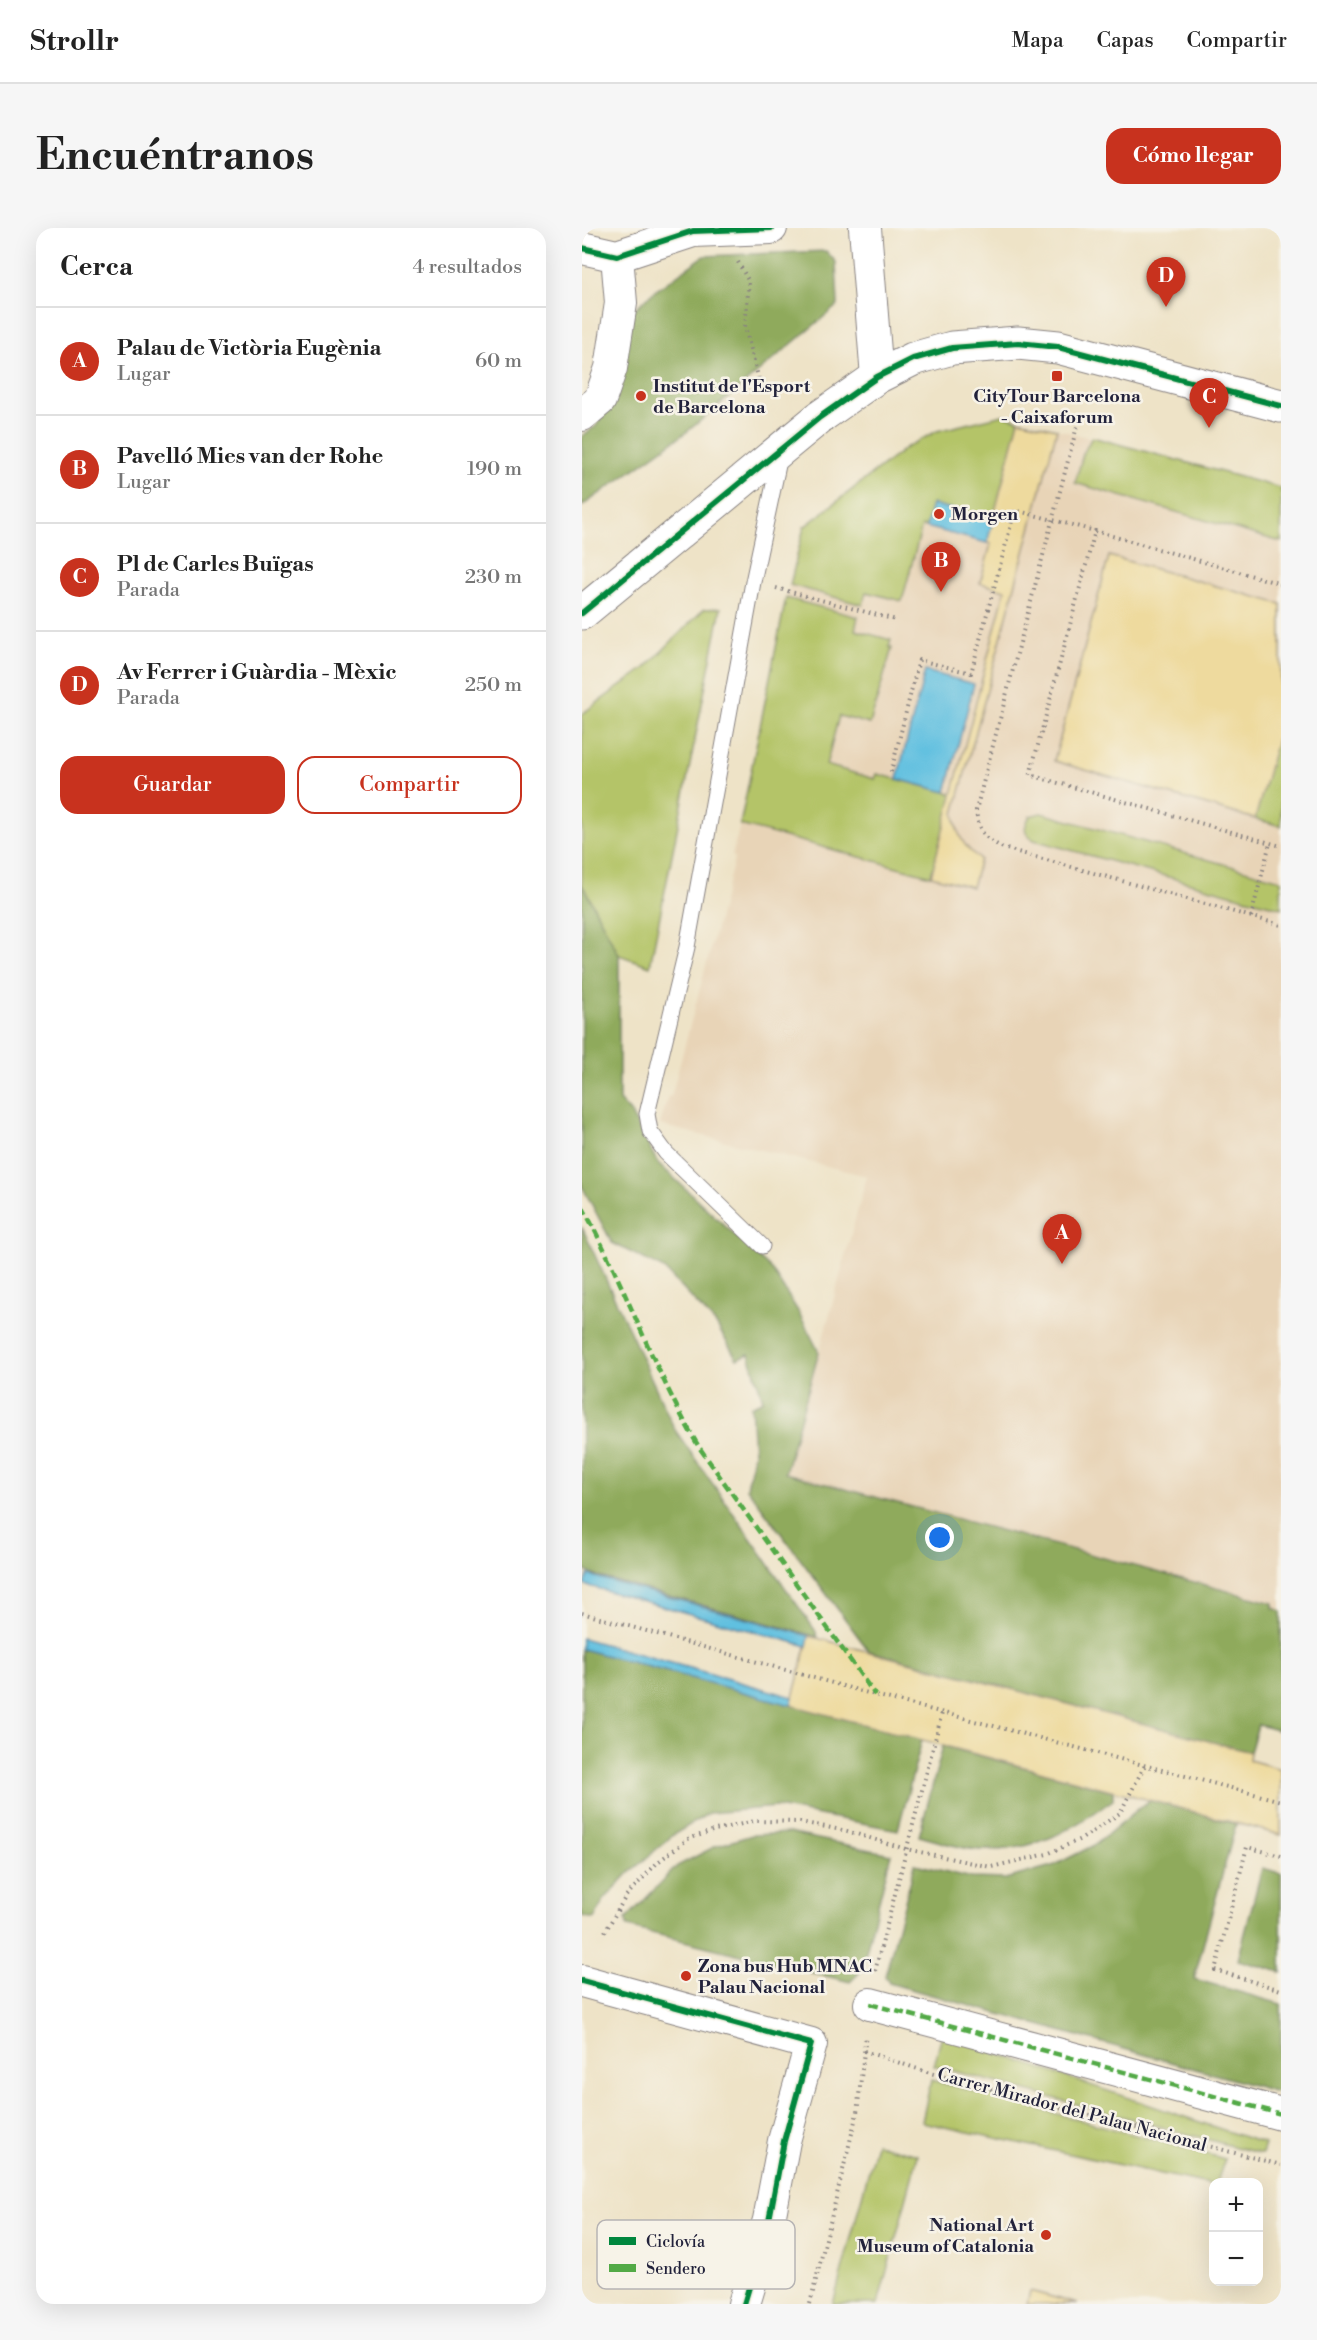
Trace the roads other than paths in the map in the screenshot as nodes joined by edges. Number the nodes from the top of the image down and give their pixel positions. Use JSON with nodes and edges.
{"nodes":[{"id":1,"x":771,"y":228,"type":"edge"},
{"id":2,"x":865,"y":228,"type":"edge"},
{"id":3,"x":582,"y":248,"type":"edge"},
{"id":4,"x":617,"y":256,"type":"junction"},
{"id":5,"x":877,"y":377,"type":"junction"},
{"id":6,"x":1281,"y":406,"type":"edge"},
{"id":7,"x":582,"y":414,"type":"edge"},
{"id":8,"x":782,"y":447,"type":"junction"},
{"id":9,"x":582,"y":612,"type":"edge"},
{"id":10,"x":762,"y":1246,"type":"dead end"},
{"id":11,"x":582,"y":1981,"type":"edge"},
{"id":12,"x":870,"y":2004,"type":"road end"},
{"id":13,"x":1281,"y":2114,"type":"edge"},
{"id":14,"x":769,"y":2220,"type":"edge"},
{"id":15,"x":748,"y":2289,"type":"edge"},
{"id":16,"x":744,"y":2304,"type":"edge"}],
"edges":[{"from":1,"to":4,"type":"street"},
{"from":2,"to":5,"type":"street"},
{"from":3,"to":4,"type":"street"},
{"from":4,"to":7,"type":"street"},
{"from":5,"to":6,"type":"street"},
{"from":5,"to":8,"type":"street"},
{"from":8,"to":9,"type":"street"},
{"from":8,"to":10,"type":"lane"},
{"from":11,"to":14,"type":"street"},
{"from":12,"to":13,"type":"street"},
{"from":15,"to":16,"type":"street"}]}
